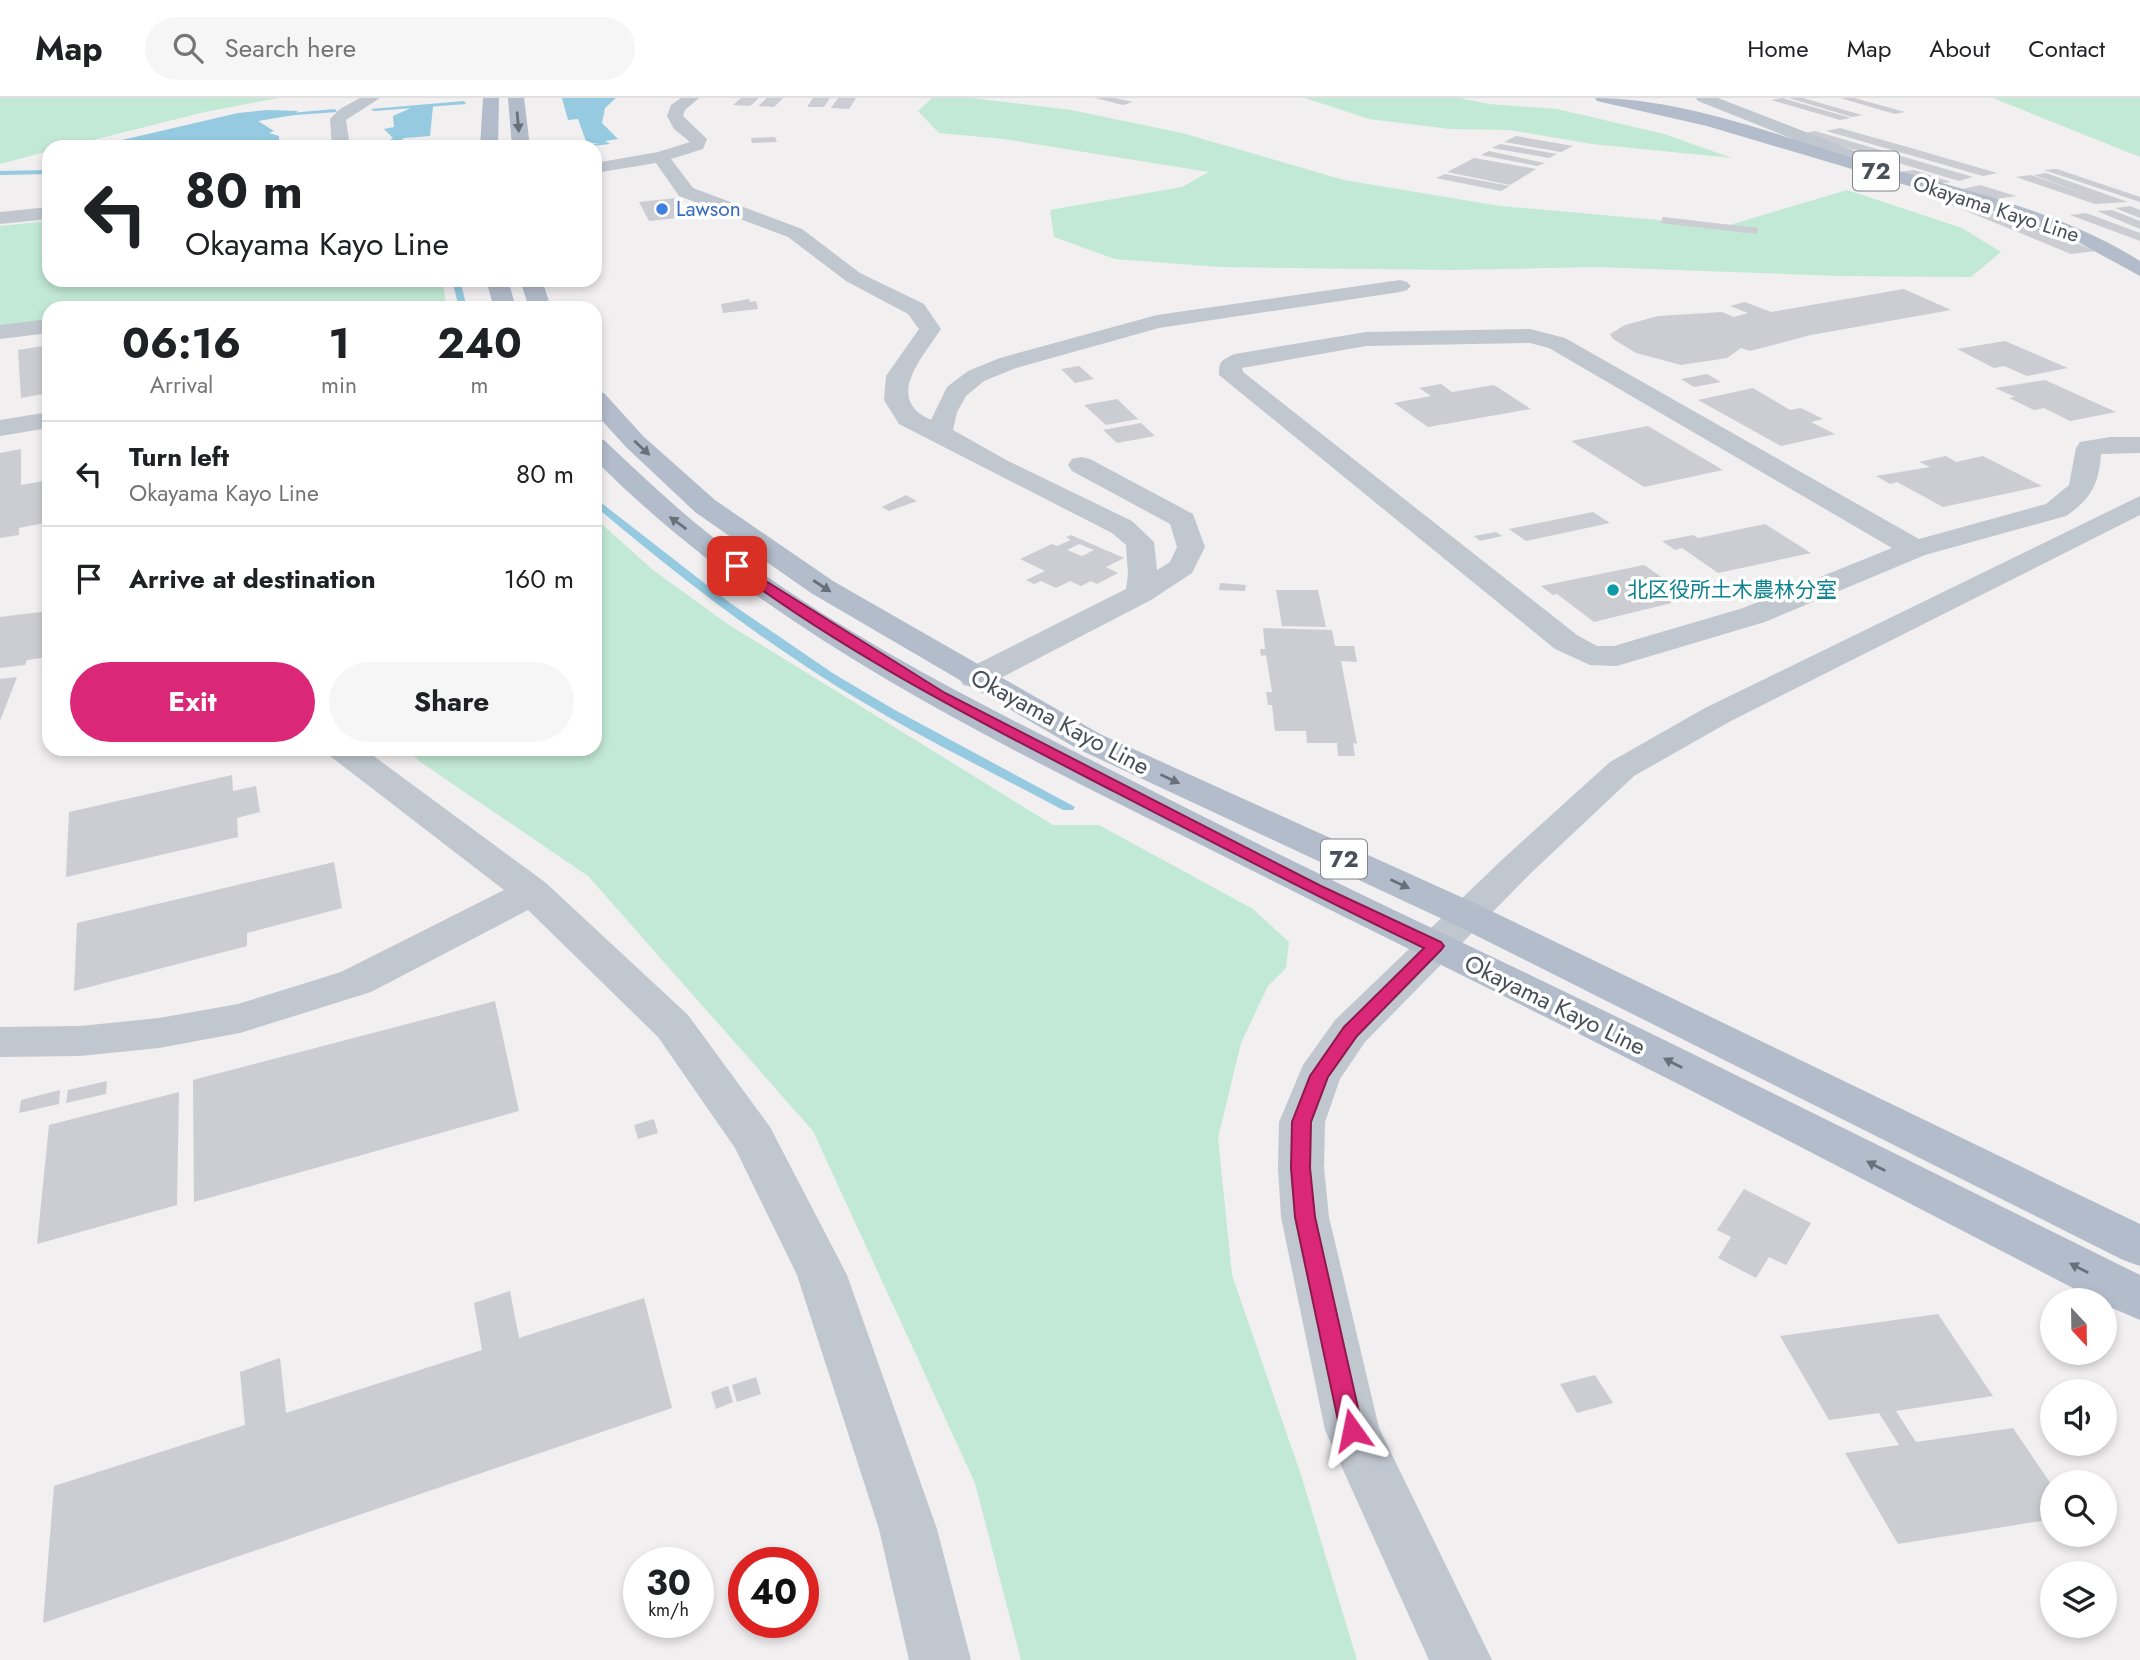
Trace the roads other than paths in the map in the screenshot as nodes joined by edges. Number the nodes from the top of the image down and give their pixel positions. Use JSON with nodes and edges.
{"nodes":[{"id":1,"x":372,"y":98,"type":"edge"},
{"id":2,"x":491,"y":98,"type":"edge"},
{"id":3,"x":516,"y":98,"type":"edge"},
{"id":4,"x":691,"y":98,"type":"edge"},
{"id":5,"x":1603,"y":98,"type":"edge"},
{"id":6,"x":1704,"y":98,"type":"edge"},
{"id":7,"x":338,"y":140,"type":"edge"},
{"id":8,"x":489,"y":140,"type":"edge"},
{"id":9,"x":519,"y":140,"type":"edge"},
{"id":10,"x":661,"y":157,"type":"junction"},
{"id":11,"x":602,"y":167,"type":"edge"},
{"id":12,"x":1866,"y":167,"type":"junction"},
{"id":13,"x":42,"y":214,"type":"edge"},
{"id":14,"x":0,"y":218,"type":"edge"},
{"id":15,"x":2140,"y":270,"type":"edge"},
{"id":16,"x":1400,"y":286,"type":"dead end"},
{"id":17,"x":42,"y":327,"type":"edge"},
{"id":18,"x":0,"y":332,"type":"edge"},
{"id":19,"x":602,"y":406,"type":"edge"},
{"id":20,"x":42,"y":421,"type":"edge"},
{"id":21,"x":0,"y":428,"type":"edge"},
{"id":22,"x":940,"y":433,"type":"junction"},
{"id":23,"x":2140,"y":445,"type":"edge"},
{"id":24,"x":602,"y":452,"type":"edge"},
{"id":25,"x":1081,"y":465,"type":"dead end"},
{"id":26,"x":2140,"y":503,"type":"edge"},
{"id":27,"x":1915,"y":549,"type":"junction"},
{"id":28,"x":1140,"y":594,"type":"junction"},
{"id":29,"x":975,"y":678,"type":"junction"},
{"id":30,"x":351,"y":756,"type":"edge"},
{"id":31,"x":532,"y":892,"type":"junction"},
{"id":32,"x":1452,"y":931,"type":"junction"},
{"id":33,"x":0,"y":1042,"type":"edge"},
{"id":34,"x":2140,"y":1246,"type":"edge"},
{"id":35,"x":2140,"y":1299,"type":"edge"},
{"id":36,"x":940,"y":1660,"type":"edge"},
{"id":37,"x":1461,"y":1660,"type":"edge"}],
"edges":[{"from":1,"to":7,"type":"street"},
{"from":2,"to":8,"type":"main road"},
{"from":3,"to":9,"type":"main road","one_way":true},
{"from":4,"to":10,"type":"street"},
{"from":5,"to":12,"type":"main road","name":"Okayama Kayo Line","number":"72"},
{"from":6,"to":12,"type":"street"},
{"from":10,"to":11,"type":"street"},
{"from":10,"to":22,"type":"street"},
{"from":12,"to":15,"type":"main road","name":"Okayama Kayo Line","number":"72"},
{"from":13,"to":14,"type":"street"},
{"from":16,"to":22,"type":"street"},
{"from":17,"to":18,"type":"street"},
{"from":19,"to":29,"type":"main road","name":"Okayama Kayo Line","number":"72","one_way":true},
{"from":20,"to":21,"type":"street"},
{"from":22,"to":28,"type":"street"},
{"from":23,"to":27,"type":"street"},
{"from":32,"to":24,"type":"main road","name":"Okayama Kayo Line","number":"72","one_way":true},
{"from":25,"to":28,"type":"street"},
{"from":26,"to":32,"type":"street"},
{"from":27,"to":27,"type":"street"},
{"from":28,"to":29,"type":"street"},
{"from":29,"to":32,"type":"main road","name":"Okayama Kayo Line","number":"72","one_way":true},
{"from":30,"to":31,"type":"street"},
{"from":31,"to":33,"type":"street"},
{"from":31,"to":36,"type":"street"},
{"from":32,"to":34,"type":"main road","name":"Okayama Kayo Line","number":"72"},
{"from":35,"to":32,"type":"main road","name":"Okayama Kayo Line","number":"72","one_way":true},
{"from":32,"to":37,"type":"street"}]}
